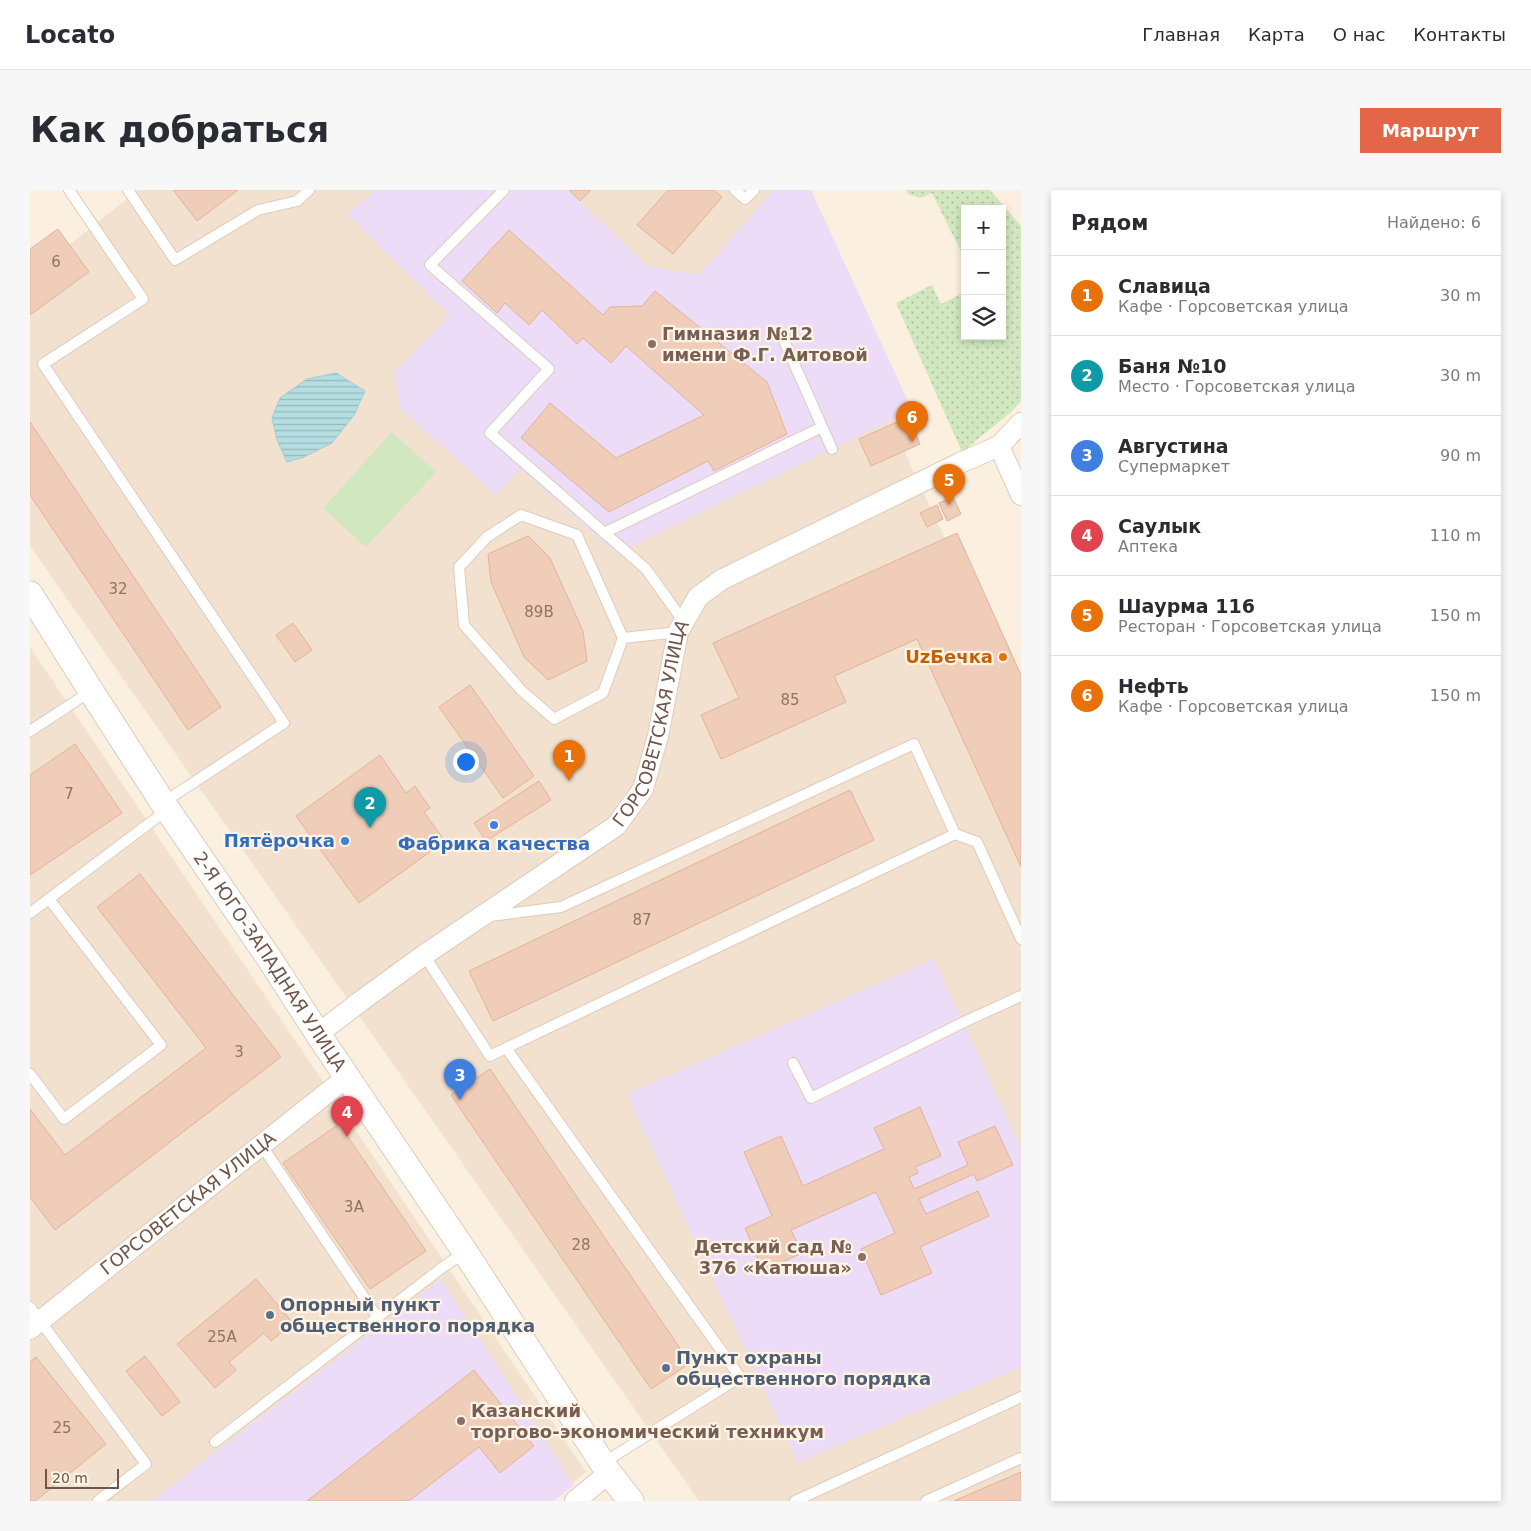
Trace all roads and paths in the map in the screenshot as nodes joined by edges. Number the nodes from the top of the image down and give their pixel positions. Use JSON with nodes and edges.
{"nodes":[{"id":1,"x":69,"y":190,"type":"edge"},
{"id":2,"x":128,"y":190,"type":"edge"},
{"id":3,"x":310,"y":190,"type":"edge"},
{"id":4,"x":504,"y":190,"type":"edge"},
{"id":5,"x":735,"y":190,"type":"edge"},
{"id":6,"x":754,"y":190,"type":"edge"},
{"id":7,"x":782,"y":334,"type":"dead end"},
{"id":8,"x":1021,"y":423,"type":"edge"},
{"id":9,"x":822,"y":427,"type":"junction"},
{"id":10,"x":999,"y":446,"type":"junction"},
{"id":11,"x":832,"y":449,"type":"dead end"},
{"id":12,"x":1021,"y":495,"type":"edge"},
{"id":13,"x":604,"y":533,"type":"junction"},
{"id":14,"x":30,"y":594,"type":"edge"},
{"id":15,"x":681,"y":627,"type":"junction"},
{"id":16,"x":623,"y":638,"type":"junction"},
{"id":17,"x":90,"y":691,"type":"junction"},
{"id":18,"x":30,"y":731,"type":"edge"},
{"id":19,"x":166,"y":806,"type":"junction"},
{"id":20,"x":956,"y":834,"type":"junction"},
{"id":21,"x":49,"y":899,"type":"junction"},
{"id":22,"x":30,"y":913,"type":"edge"},
{"id":23,"x":482,"y":917,"type":"junction"},
{"id":24,"x":1021,"y":939,"type":"edge"},
{"id":25,"x":424,"y":955,"type":"junction"},
{"id":26,"x":1021,"y":996,"type":"edge"},
{"id":27,"x":318,"y":1034,"type":"junction"},
{"id":28,"x":506,"y":1048,"type":"junction"},
{"id":29,"x":793,"y":1063,"type":"dead end"},
{"id":30,"x":30,"y":1074,"type":"edge"},
{"id":31,"x":347,"y":1077,"type":"junction"},
{"id":32,"x":262,"y":1146,"type":"junction"},
{"id":33,"x":465,"y":1252,"type":"junction"},
{"id":34,"x":378,"y":1318,"type":"junction"},
{"id":35,"x":33,"y":1319,"type":"edge"},
{"id":36,"x":1021,"y":1397,"type":"edge"},
{"id":37,"x":216,"y":1442,"type":"dead end"},
{"id":38,"x":1021,"y":1458,"type":"edge"},
{"id":39,"x":606,"y":1469,"type":"junction"},
{"id":40,"x":98,"y":1501,"type":"edge"},
{"id":41,"x":575,"y":1501,"type":"edge"},
{"id":42,"x":632,"y":1501,"type":"edge"},
{"id":43,"x":795,"y":1501,"type":"edge"},
{"id":44,"x":926,"y":1501,"type":"edge"}],
"edges":[{"from":1,"to":19,"type":"lane"},
{"from":2,"to":3,"type":"lane"},
{"from":4,"to":13,"type":"lane"},
{"from":5,"to":6,"type":"lane"},
{"from":7,"to":9,"type":"lane"},
{"from":8,"to":10,"type":"street"},
{"from":9,"to":11,"type":"lane"},
{"from":9,"to":13,"type":"lane"},
{"from":10,"to":12,"type":"street"},
{"from":10,"to":15,"type":"street","name":"ГОРСОВЕТСКАЯ УЛИЦА"},
{"from":13,"to":15,"type":"lane"},
{"from":14,"to":17,"type":"street","name":"2-Я ЮГО-ЗАПАДНАЯ УЛИЦА"},
{"from":15,"to":16,"type":"lane"},
{"from":15,"to":23,"type":"street","name":"ГОРСОВЕТСКАЯ УЛИЦА"},
{"from":16,"to":16,"type":"lane"},
{"from":17,"to":18,"type":"lane"},
{"from":17,"to":19,"type":"street","name":"2-Я ЮГО-ЗАПАДНАЯ УЛИЦА"},
{"from":19,"to":21,"type":"lane"},
{"from":19,"to":27,"type":"street","name":"2-Я ЮГО-ЗАПАДНАЯ УЛИЦА"},
{"from":20,"to":23,"type":"lane"},
{"from":20,"to":24,"type":"lane"},
{"from":20,"to":28,"type":"lane"},
{"from":21,"to":22,"type":"lane"},
{"from":21,"to":30,"type":"lane"},
{"from":23,"to":25,"type":"street","name":"ГОРСОВЕТСКАЯ УЛИЦА"},
{"from":25,"to":27,"type":"street","name":"ГОРСОВЕТСКАЯ УЛИЦА"},
{"from":25,"to":28,"type":"lane"},
{"from":26,"to":29,"type":"lane"},
{"from":27,"to":31,"type":"street","name":"2-Я ЮГО-ЗАПАДНАЯ УЛИЦА"},
{"from":28,"to":39,"type":"lane"},
{"from":31,"to":32,"type":"street","name":"ГОРСОВЕТСКАЯ УЛИЦА"},
{"from":31,"to":33,"type":"street","name":"2-Я ЮГО-ЗАПАДНАЯ УЛИЦА"},
{"from":32,"to":34,"type":"lane"},
{"from":32,"to":35,"type":"street","name":"ГОРСОВЕТСКАЯ УЛИЦА"},
{"from":33,"to":34,"type":"lane"},
{"from":33,"to":39,"type":"street","name":"2-Я ЮГО-ЗАПАДНАЯ УЛИЦА"},
{"from":34,"to":37,"type":"lane"},
{"from":35,"to":40,"type":"lane"},
{"from":36,"to":43,"type":"lane"},
{"from":38,"to":44,"type":"lane"},
{"from":39,"to":41,"type":"street"},
{"from":39,"to":42,"type":"street","name":"2-Я ЮГО-ЗАПАДНАЯ УЛИЦА"}]}
